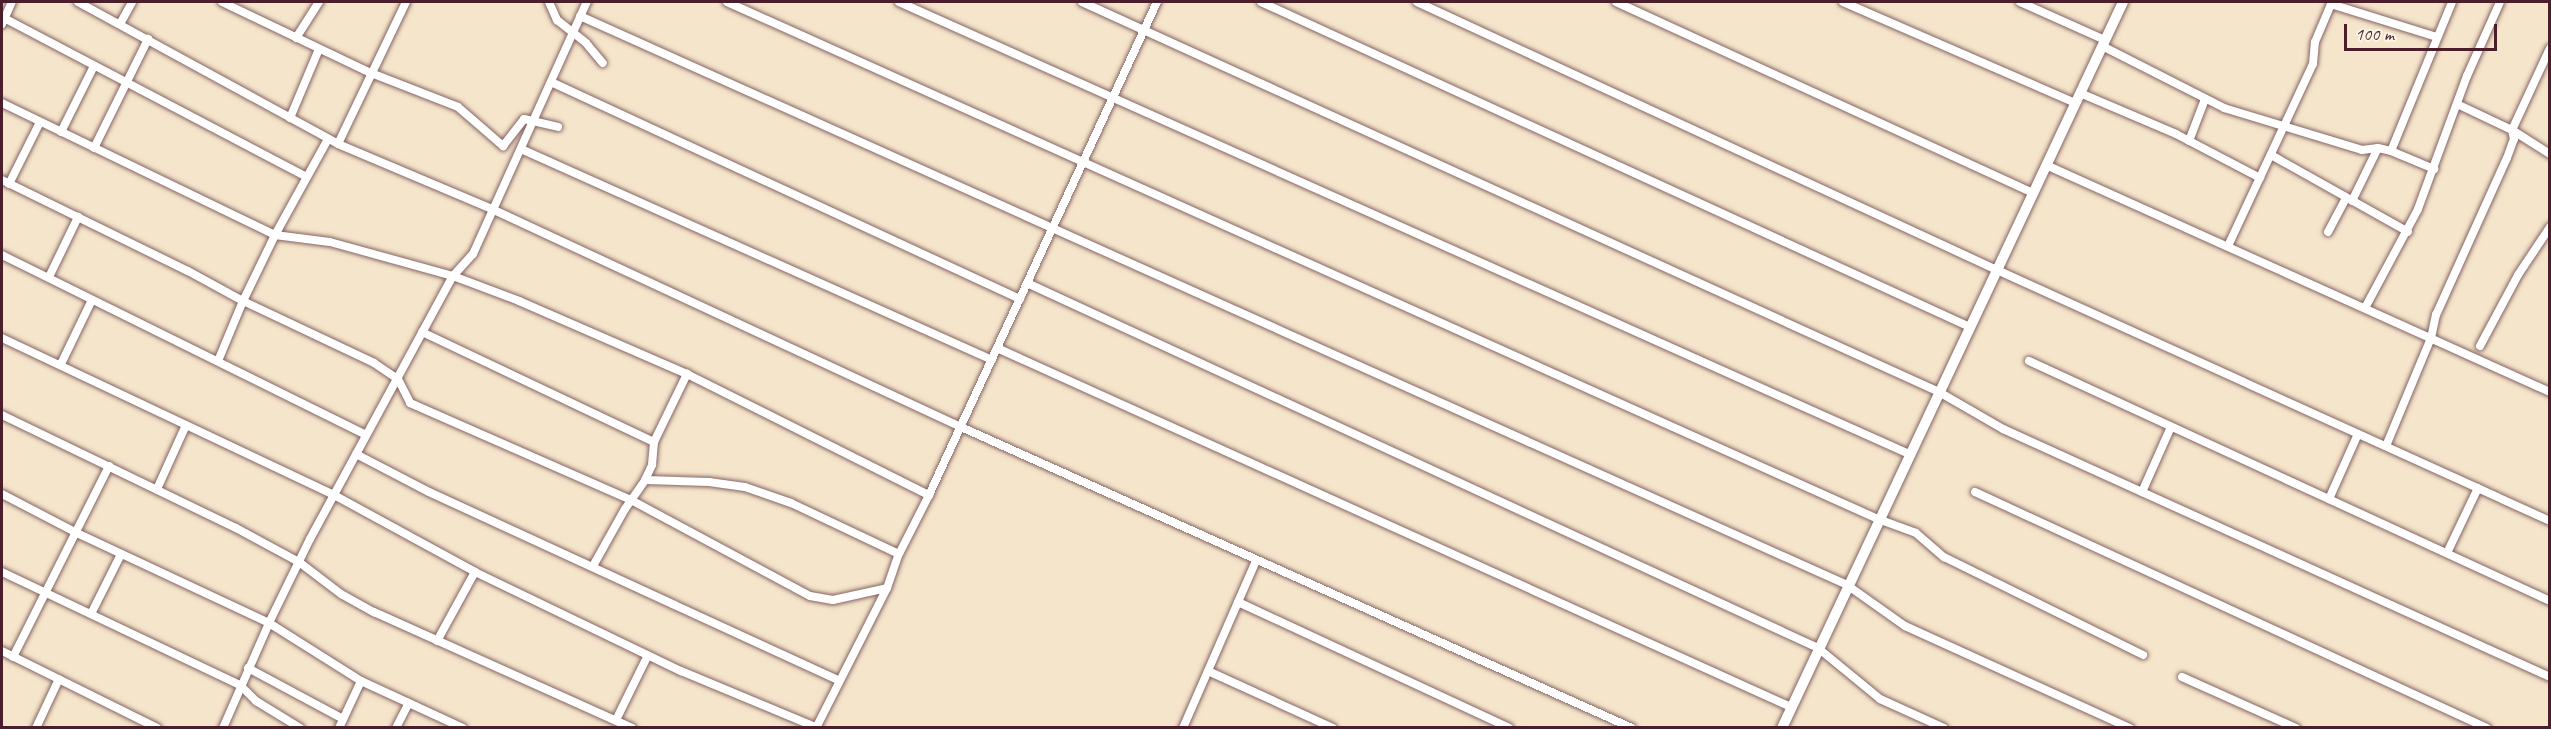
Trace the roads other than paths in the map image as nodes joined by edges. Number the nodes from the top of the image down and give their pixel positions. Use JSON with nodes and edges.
{"nodes":[{"id":1,"x":12,"y":2,"type":"edge"},
{"id":2,"x":78,"y":2,"type":"edge"},
{"id":3,"x":132,"y":2,"type":"edge"},
{"id":4,"x":222,"y":2,"type":"edge"},
{"id":5,"x":319,"y":2,"type":"edge"},
{"id":6,"x":406,"y":2,"type":"edge"},
{"id":7,"x":549,"y":2,"type":"edge"},
{"id":8,"x":587,"y":2,"type":"edge"},
{"id":9,"x":727,"y":2,"type":"edge"},
{"id":10,"x":899,"y":2,"type":"edge"},
{"id":11,"x":1082,"y":2,"type":"edge"},
{"id":12,"x":1157,"y":2,"type":"edge"},
{"id":13,"x":1261,"y":2,"type":"edge"},
{"id":14,"x":1417,"y":2,"type":"edge"},
{"id":15,"x":1616,"y":2,"type":"edge"},
{"id":16,"x":1843,"y":2,"type":"edge"},
{"id":17,"x":2020,"y":2,"type":"edge"},
{"id":18,"x":2123,"y":2,"type":"edge"},
{"id":19,"x":2452,"y":2,"type":"edge"},
{"id":20,"x":2500,"y":2,"type":"edge"},
{"id":21,"x":2331,"y":3,"type":"edge"},
{"id":22,"x":580,"y":16,"type":"junction"},
{"id":23,"x":3,"y":21,"type":"edge"},
{"id":24,"x":120,"y":24,"type":"junction"},
{"id":25,"x":1144,"y":30,"type":"junction"},
{"id":26,"x":573,"y":33,"type":"junction"},
{"id":27,"x":2437,"y":37,"type":"junction"},
{"id":28,"x":296,"y":38,"type":"junction"},
{"id":29,"x":148,"y":39,"type":"junction"},
{"id":30,"x":2104,"y":43,"type":"junction"},
{"id":31,"x":2550,"y":48,"type":"edge"},
{"id":32,"x":319,"y":49,"type":"junction"},
{"id":33,"x":2546,"y":62,"type":"edge"},
{"id":34,"x":603,"y":63,"type":"dead end"},
{"id":35,"x":94,"y":66,"type":"junction"},
{"id":36,"x":370,"y":73,"type":"junction"},
{"id":37,"x":125,"y":82,"type":"junction"},
{"id":38,"x":551,"y":82,"type":"junction"},
{"id":39,"x":1113,"y":98,"type":"junction"},
{"id":40,"x":2078,"y":98,"type":"junction"},
{"id":41,"x":2205,"y":99,"type":"junction"},
{"id":42,"x":2,"y":103,"type":"edge"},
{"id":43,"x":2457,"y":104,"type":"junction"},
{"id":44,"x":290,"y":118,"type":"junction"},
{"id":45,"x":534,"y":120,"type":"junction"},
{"id":46,"x":40,"y":122,"type":"junction"},
{"id":47,"x":558,"y":127,"type":"dead end"},
{"id":48,"x":2284,"y":127,"type":"junction"},
{"id":49,"x":2512,"y":130,"type":"junction"},
{"id":50,"x":61,"y":132,"type":"junction"},
{"id":51,"x":328,"y":139,"type":"junction"},
{"id":52,"x":2189,"y":141,"type":"junction"},
{"id":53,"x":338,"y":144,"type":"junction"},
{"id":54,"x":94,"y":148,"type":"junction"},
{"id":55,"x":2378,"y":148,"type":"junction"},
{"id":56,"x":521,"y":149,"type":"junction"},
{"id":57,"x":2391,"y":151,"type":"junction"},
{"id":58,"x":2550,"y":154,"type":"edge"},
{"id":59,"x":2271,"y":155,"type":"junction"},
{"id":60,"x":1084,"y":162,"type":"junction"},
{"id":61,"x":2046,"y":165,"type":"junction"},
{"id":62,"x":2434,"y":169,"type":"junction"},
{"id":63,"x":308,"y":177,"type":"junction"},
{"id":64,"x":2260,"y":178,"type":"junction"},
{"id":65,"x":5,"y":182,"type":"edge"},
{"id":66,"x":2033,"y":193,"type":"junction"},
{"id":67,"x":2349,"y":199,"type":"junction"},
{"id":68,"x":494,"y":210,"type":"junction"},
{"id":69,"x":78,"y":217,"type":"junction"},
{"id":70,"x":2550,"y":227,"type":"edge"},
{"id":71,"x":1053,"y":228,"type":"junction"},
{"id":72,"x":2328,"y":232,"type":"dead end"},
{"id":73,"x":2408,"y":232,"type":"junction"},
{"id":74,"x":275,"y":235,"type":"junction"},
{"id":75,"x":2228,"y":246,"type":"junction"},
{"id":76,"x":2,"y":255,"type":"edge"},
{"id":77,"x":1996,"y":270,"type":"junction"},
{"id":78,"x":453,"y":276,"type":"junction"},
{"id":79,"x":49,"y":277,"type":"junction"},
{"id":80,"x":1028,"y":283,"type":"junction"},
{"id":81,"x":1020,"y":299,"type":"junction"},
{"id":82,"x":92,"y":300,"type":"junction"},
{"id":83,"x":243,"y":301,"type":"junction"},
{"id":84,"x":2365,"y":308,"type":"junction"},
{"id":85,"x":1970,"y":327,"type":"junction"},
{"id":86,"x":422,"y":332,"type":"junction"},
{"id":87,"x":2,"y":338,"type":"edge"},
{"id":88,"x":2431,"y":338,"type":"junction"},
{"id":89,"x":2480,"y":346,"type":"dead end"},
{"id":90,"x":998,"y":348,"type":"junction"},
{"id":91,"x":992,"y":360,"type":"junction"},
{"id":92,"x":2029,"y":361,"type":"dead end"},
{"id":93,"x":218,"y":362,"type":"junction"},
{"id":94,"x":61,"y":364,"type":"junction"},
{"id":95,"x":687,"y":374,"type":"junction"},
{"id":96,"x":398,"y":379,"type":"junction"},
{"id":97,"x":1939,"y":392,"type":"junction"},
{"id":98,"x":2550,"y":392,"type":"edge"},
{"id":99,"x":2,"y":415,"type":"edge"},
{"id":100,"x":186,"y":425,"type":"junction"},
{"id":101,"x":961,"y":427,"type":"junction"},
{"id":102,"x":2172,"y":427,"type":"junction"},
{"id":103,"x":2358,"y":434,"type":"junction"},
{"id":104,"x":366,"y":435,"type":"junction"},
{"id":105,"x":654,"y":442,"type":"junction"},
{"id":106,"x":2386,"y":446,"type":"junction"},
{"id":107,"x":356,"y":454,"type":"junction"},
{"id":108,"x":1909,"y":454,"type":"junction"},
{"id":109,"x":109,"y":466,"type":"junction"},
{"id":110,"x":645,"y":480,"type":"junction"},
{"id":111,"x":2478,"y":488,"type":"junction"},
{"id":112,"x":157,"y":489,"type":"junction"},
{"id":113,"x":1975,"y":492,"type":"dead end"},
{"id":114,"x":2142,"y":492,"type":"junction"},
{"id":115,"x":2,"y":494,"type":"edge"},
{"id":116,"x":334,"y":495,"type":"junction"},
{"id":117,"x":929,"y":495,"type":"junction"},
{"id":118,"x":2329,"y":499,"type":"junction"},
{"id":119,"x":631,"y":500,"type":"junction"},
{"id":120,"x":1878,"y":519,"type":"junction"},
{"id":121,"x":2550,"y":521,"type":"edge"},
{"id":122,"x":76,"y":533,"type":"junction"},
{"id":123,"x":2447,"y":553,"type":"junction"},
{"id":124,"x":121,"y":554,"type":"junction"},
{"id":125,"x":899,"y":554,"type":"junction"},
{"id":126,"x":1256,"y":561,"type":"junction"},
{"id":127,"x":299,"y":562,"type":"junction"},
{"id":128,"x":593,"y":566,"type":"junction"},
{"id":129,"x":2,"y":572,"type":"edge"},
{"id":130,"x":475,"y":572,"type":"junction"},
{"id":131,"x":1847,"y":585,"type":"junction"},
{"id":132,"x":887,"y":588,"type":"junction"},
{"id":133,"x":45,"y":593,"type":"junction"},
{"id":134,"x":2550,"y":601,"type":"edge"},
{"id":135,"x":1238,"y":602,"type":"junction"},
{"id":136,"x":91,"y":614,"type":"junction"},
{"id":137,"x":269,"y":623,"type":"junction"},
{"id":138,"x":437,"y":641,"type":"junction"},
{"id":139,"x":1818,"y":648,"type":"junction"},
{"id":140,"x":2,"y":651,"type":"edge"},
{"id":141,"x":648,"y":655,"type":"junction"},
{"id":142,"x":2143,"y":655,"type":"dead end"},
{"id":143,"x":13,"y":657,"type":"junction"},
{"id":144,"x":248,"y":668,"type":"junction"},
{"id":145,"x":1208,"y":671,"type":"junction"},
{"id":146,"x":2182,"y":677,"type":"dead end"},
{"id":147,"x":2550,"y":678,"type":"edge"},
{"id":148,"x":59,"y":679,"type":"junction"},
{"id":149,"x":361,"y":681,"type":"junction"},
{"id":150,"x":838,"y":681,"type":"junction"},
{"id":151,"x":240,"y":685,"type":"junction"},
{"id":152,"x":408,"y":703,"type":"junction"},
{"id":153,"x":1791,"y":707,"type":"junction"},
{"id":154,"x":343,"y":719,"type":"junction"},
{"id":155,"x":616,"y":720,"type":"junction"},
{"id":156,"x":817,"y":727,"type":"edge"},
{"id":157,"x":2291,"y":727,"type":"edge"},
{"id":158,"x":36,"y":728,"type":"edge"},
{"id":159,"x":157,"y":728,"type":"edge"},
{"id":160,"x":223,"y":728,"type":"edge"},
{"id":161,"x":300,"y":728,"type":"edge"},
{"id":162,"x":339,"y":728,"type":"edge"},
{"id":163,"x":396,"y":728,"type":"edge"},
{"id":164,"x":463,"y":728,"type":"edge"},
{"id":165,"x":632,"y":728,"type":"edge"},
{"id":166,"x":1183,"y":728,"type":"edge"},
{"id":167,"x":1333,"y":728,"type":"edge"},
{"id":168,"x":1509,"y":728,"type":"edge"},
{"id":169,"x":1632,"y":728,"type":"edge"},
{"id":170,"x":1782,"y":728,"type":"edge"},
{"id":171,"x":1944,"y":728,"type":"edge"},
{"id":172,"x":2130,"y":728,"type":"edge"},
{"id":173,"x":2487,"y":728,"type":"edge"}],
"edges":[{"from":1,"to":23,"type":"street"},
{"from":2,"to":24,"type":"street"},
{"from":3,"to":24,"type":"street"},
{"from":4,"to":28,"type":"street"},
{"from":5,"to":28,"type":"street"},
{"from":6,"to":36,"type":"street"},
{"from":7,"to":26,"type":"street"},
{"from":8,"to":22,"type":"street"},
{"from":9,"to":60,"type":"street"},
{"from":10,"to":39,"type":"street"},
{"from":11,"to":25,"type":"street"},
{"from":12,"to":25,"type":"street"},
{"from":13,"to":85,"type":"street"},
{"from":14,"to":77,"type":"street"},
{"from":15,"to":66,"type":"street"},
{"from":16,"to":40,"type":"street"},
{"from":17,"to":30,"type":"street"},
{"from":18,"to":30,"type":"street"},
{"from":19,"to":27,"type":"street"},
{"from":20,"to":43,"type":"street"},
{"from":21,"to":27,"type":"street"},
{"from":21,"to":48,"type":"street"},
{"from":22,"to":26,"type":"street"},
{"from":22,"to":71,"type":"street"},
{"from":23,"to":35,"type":"street"},
{"from":24,"to":29,"type":"street"},
{"from":25,"to":39,"type":"street"},
{"from":25,"to":97,"type":"street"},
{"from":26,"to":34,"type":"street"},
{"from":26,"to":38,"type":"street"},
{"from":27,"to":57,"type":"street"},
{"from":28,"to":32,"type":"street"},
{"from":29,"to":37,"type":"street"},
{"from":29,"to":44,"type":"street"},
{"from":30,"to":40,"type":"street"},
{"from":30,"to":41,"type":"street"},
{"from":31,"to":33,"type":"street"},
{"from":32,"to":36,"type":"street"},
{"from":32,"to":44,"type":"street"},
{"from":33,"to":49,"type":"street"},
{"from":35,"to":37,"type":"street"},
{"from":35,"to":50,"type":"street"},
{"from":36,"to":45,"type":"street"},
{"from":36,"to":53,"type":"street"},
{"from":37,"to":54,"type":"street"},
{"from":37,"to":63,"type":"street"},
{"from":38,"to":45,"type":"street"},
{"from":38,"to":81,"type":"street"},
{"from":39,"to":60,"type":"street"},
{"from":39,"to":108,"type":"street"},
{"from":40,"to":52,"type":"street"},
{"from":40,"to":61,"type":"street"},
{"from":41,"to":48,"type":"street"},
{"from":41,"to":52,"type":"street"},
{"from":42,"to":46,"type":"street"},
{"from":43,"to":49,"type":"street"},
{"from":43,"to":62,"type":"street"},
{"from":44,"to":51,"type":"street"},
{"from":45,"to":47,"type":"street"},
{"from":45,"to":56,"type":"street"},
{"from":46,"to":50,"type":"street"},
{"from":46,"to":65,"type":"street"},
{"from":48,"to":55,"type":"street"},
{"from":48,"to":59,"type":"street"},
{"from":49,"to":58,"type":"street"},
{"from":49,"to":88,"type":"street"},
{"from":50,"to":54,"type":"street"},
{"from":51,"to":53,"type":"street"},
{"from":51,"to":63,"type":"street"},
{"from":52,"to":64,"type":"street"},
{"from":53,"to":68,"type":"street"},
{"from":54,"to":74,"type":"street"},
{"from":55,"to":57,"type":"street"},
{"from":55,"to":67,"type":"street"},
{"from":56,"to":68,"type":"street"},
{"from":56,"to":91,"type":"street"},
{"from":57,"to":62,"type":"street"},
{"from":59,"to":64,"type":"street"},
{"from":59,"to":67,"type":"street"},
{"from":60,"to":71,"type":"street"},
{"from":60,"to":120,"type":"street"},
{"from":61,"to":66,"type":"street"},
{"from":61,"to":75,"type":"street"},
{"from":62,"to":73,"type":"street"},
{"from":63,"to":74,"type":"street"},
{"from":64,"to":75,"type":"street"},
{"from":65,"to":69,"type":"street"},
{"from":66,"to":77,"type":"street"},
{"from":67,"to":72,"type":"street"},
{"from":67,"to":73,"type":"street"},
{"from":68,"to":78,"type":"street"},
{"from":68,"to":101,"type":"street"},
{"from":69,"to":79,"type":"street"},
{"from":69,"to":83,"type":"street"},
{"from":70,"to":89,"type":"street"},
{"from":71,"to":80,"type":"street"},
{"from":71,"to":131,"type":"street"},
{"from":73,"to":84,"type":"street"},
{"from":74,"to":78,"type":"street"},
{"from":74,"to":83,"type":"street"},
{"from":75,"to":84,"type":"street"},
{"from":76,"to":79,"type":"street"},
{"from":77,"to":85,"type":"street"},
{"from":77,"to":103,"type":"street"},
{"from":78,"to":86,"type":"street"},
{"from":78,"to":95,"type":"street"},
{"from":79,"to":82,"type":"street"},
{"from":80,"to":81,"type":"street"},
{"from":80,"to":139,"type":"street"},
{"from":81,"to":90,"type":"street"},
{"from":82,"to":93,"type":"street"},
{"from":82,"to":94,"type":"street"},
{"from":83,"to":93,"type":"street"},
{"from":83,"to":96,"type":"street"},
{"from":84,"to":88,"type":"street"},
{"from":85,"to":97,"type":"street"},
{"from":86,"to":96,"type":"street"},
{"from":86,"to":105,"type":"street"},
{"from":87,"to":94,"type":"street"},
{"from":88,"to":98,"type":"street"},
{"from":88,"to":106,"type":"street"},
{"from":90,"to":91,"type":"street"},
{"from":90,"to":153,"type":"street"},
{"from":91,"to":101,"type":"street"},
{"from":92,"to":102,"type":"street"},
{"from":93,"to":104,"type":"street"},
{"from":94,"to":100,"type":"street"},
{"from":95,"to":105,"type":"street"},
{"from":95,"to":117,"type":"street"},
{"from":96,"to":104,"type":"street"},
{"from":96,"to":119,"type":"street"},
{"from":97,"to":108,"type":"street"},
{"from":97,"to":114,"type":"street"},
{"from":99,"to":109,"type":"street"},
{"from":100,"to":112,"type":"street"},
{"from":100,"to":116,"type":"street"},
{"from":101,"to":117,"type":"street"},
{"from":101,"to":126,"type":"street"},
{"from":102,"to":114,"type":"street"},
{"from":102,"to":118,"type":"street"},
{"from":103,"to":106,"type":"street"},
{"from":103,"to":118,"type":"street"},
{"from":104,"to":107,"type":"street"},
{"from":105,"to":110,"type":"street"},
{"from":106,"to":111,"type":"street"},
{"from":107,"to":116,"type":"street"},
{"from":107,"to":128,"type":"street"},
{"from":108,"to":120,"type":"street"},
{"from":109,"to":112,"type":"street"},
{"from":109,"to":122,"type":"street"},
{"from":110,"to":119,"type":"street"},
{"from":110,"to":125,"type":"street"},
{"from":111,"to":121,"type":"street"},
{"from":111,"to":123,"type":"street"},
{"from":112,"to":127,"type":"street"},
{"from":113,"to":173,"type":"street"},
{"from":114,"to":147,"type":"street"},
{"from":115,"to":122,"type":"street"},
{"from":116,"to":127,"type":"street"},
{"from":116,"to":130,"type":"street"},
{"from":117,"to":125,"type":"street"},
{"from":118,"to":123,"type":"street"},
{"from":119,"to":128,"type":"street"},
{"from":119,"to":132,"type":"street"},
{"from":120,"to":131,"type":"street"},
{"from":120,"to":142,"type":"street"},
{"from":122,"to":124,"type":"street"},
{"from":122,"to":133,"type":"street"},
{"from":123,"to":134,"type":"street"},
{"from":124,"to":136,"type":"street"},
{"from":124,"to":137,"type":"street"},
{"from":125,"to":132,"type":"street"},
{"from":126,"to":135,"type":"street"},
{"from":126,"to":169,"type":"street"},
{"from":127,"to":137,"type":"street"},
{"from":127,"to":138,"type":"street"},
{"from":128,"to":150,"type":"street"},
{"from":129,"to":133,"type":"street"},
{"from":130,"to":138,"type":"street"},
{"from":130,"to":141,"type":"street"},
{"from":131,"to":139,"type":"street"},
{"from":131,"to":172,"type":"street"},
{"from":132,"to":150,"type":"street"},
{"from":133,"to":136,"type":"street"},
{"from":133,"to":143,"type":"street"},
{"from":135,"to":145,"type":"street"},
{"from":135,"to":168,"type":"street"},
{"from":136,"to":151,"type":"street"},
{"from":137,"to":144,"type":"street"},
{"from":137,"to":149,"type":"street"},
{"from":138,"to":155,"type":"street"},
{"from":139,"to":153,"type":"street"},
{"from":139,"to":171,"type":"street"},
{"from":140,"to":143,"type":"street"},
{"from":141,"to":155,"type":"street"},
{"from":141,"to":156,"type":"street"},
{"from":143,"to":148,"type":"street"},
{"from":144,"to":151,"type":"street"},
{"from":144,"to":154,"type":"street"},
{"from":145,"to":166,"type":"street"},
{"from":145,"to":167,"type":"street"},
{"from":146,"to":157,"type":"street"},
{"from":148,"to":158,"type":"street"},
{"from":148,"to":159,"type":"street"},
{"from":149,"to":152,"type":"street"},
{"from":149,"to":154,"type":"street"},
{"from":150,"to":156,"type":"street"},
{"from":151,"to":160,"type":"street"},
{"from":151,"to":161,"type":"street"},
{"from":152,"to":163,"type":"street"},
{"from":152,"to":164,"type":"street"},
{"from":153,"to":170,"type":"street"},
{"from":154,"to":162,"type":"street"},
{"from":155,"to":165,"type":"street"}]}
